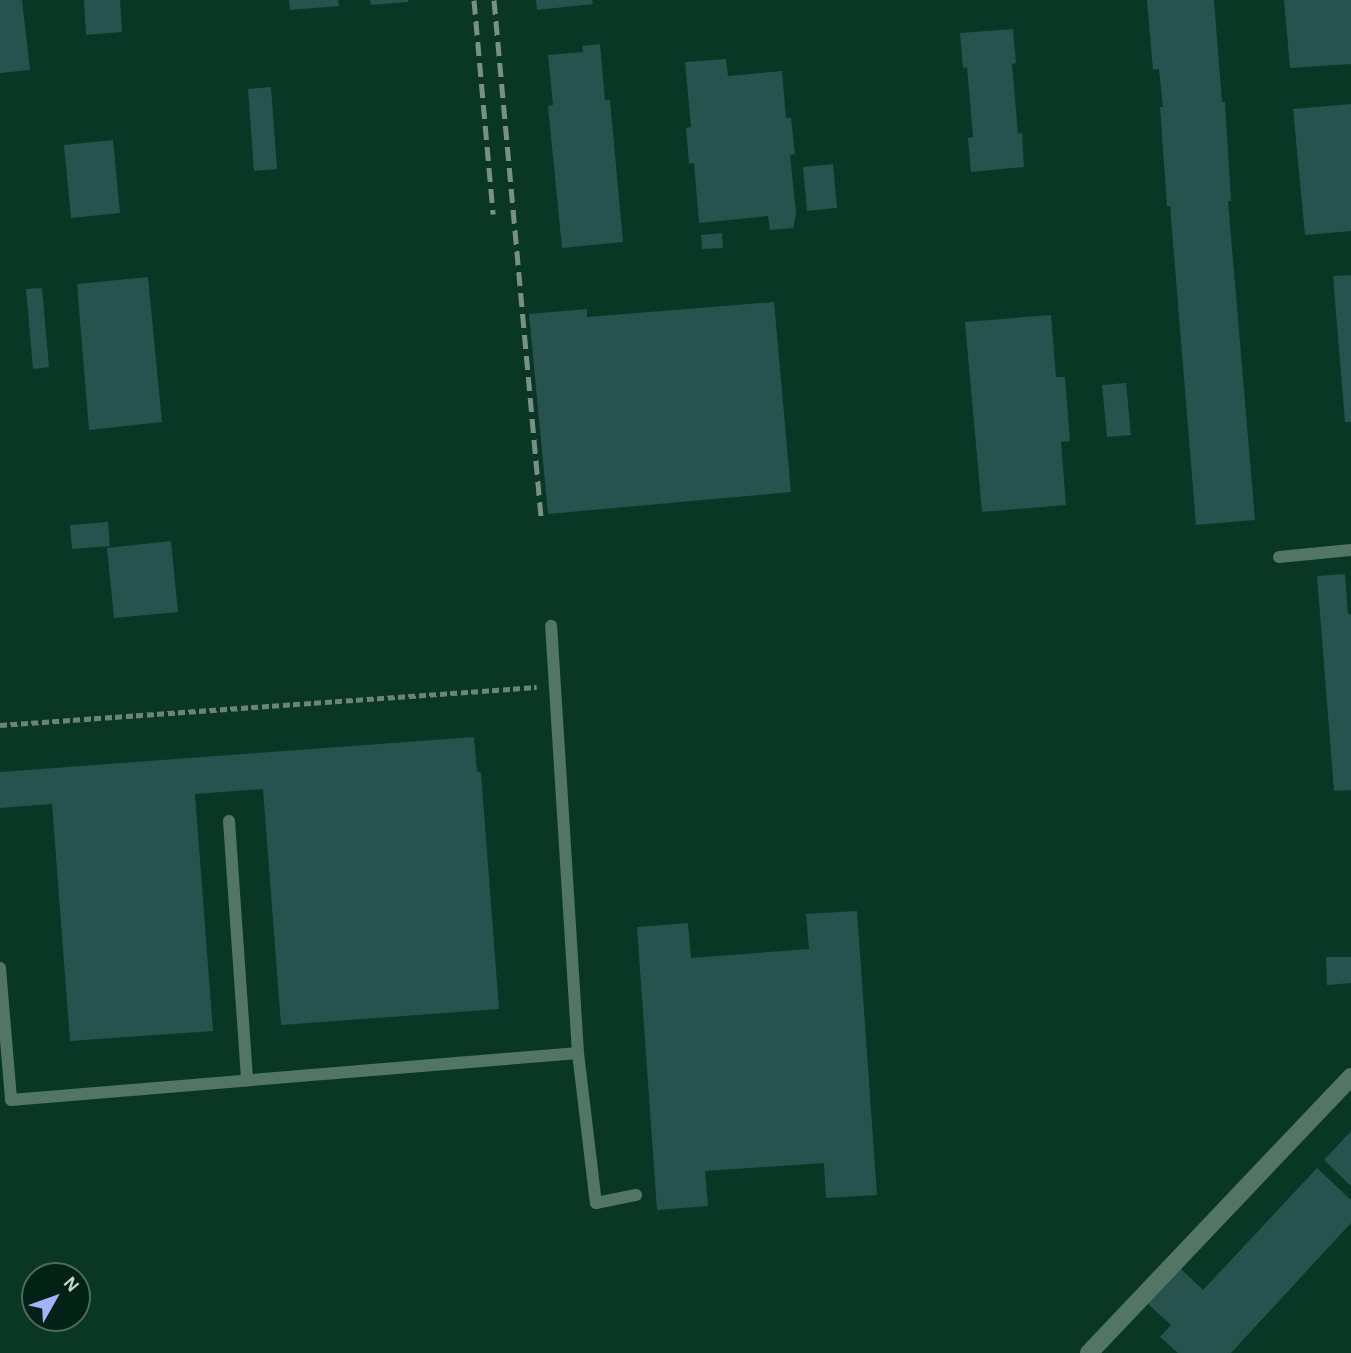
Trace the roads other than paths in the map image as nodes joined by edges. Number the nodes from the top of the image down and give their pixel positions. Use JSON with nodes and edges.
{"nodes":[{"id":1,"x":1351,"y":550,"type":"edge"},
{"id":2,"x":1279,"y":557,"type":"dead end"},
{"id":3,"x":551,"y":626,"type":"dead end"},
{"id":4,"x":229,"y":821,"type":"dead end"},
{"id":5,"x":0,"y":968,"type":"edge"},
{"id":6,"x":578,"y":1053,"type":"junction"},
{"id":7,"x":1351,"y":1077,"type":"edge"},
{"id":8,"x":247,"y":1080,"type":"junction"},
{"id":9,"x":636,"y":1195,"type":"dead end"},
{"id":10,"x":1089,"y":1353,"type":"edge"}],
"edges":[{"from":1,"to":2,"type":"lane"},
{"from":3,"to":6,"type":"lane"},
{"from":4,"to":8,"type":"lane"},
{"from":5,"to":8,"type":"lane"},
{"from":6,"to":8,"type":"lane"},
{"from":6,"to":9,"type":"lane"},
{"from":7,"to":10,"type":"street"}]}
